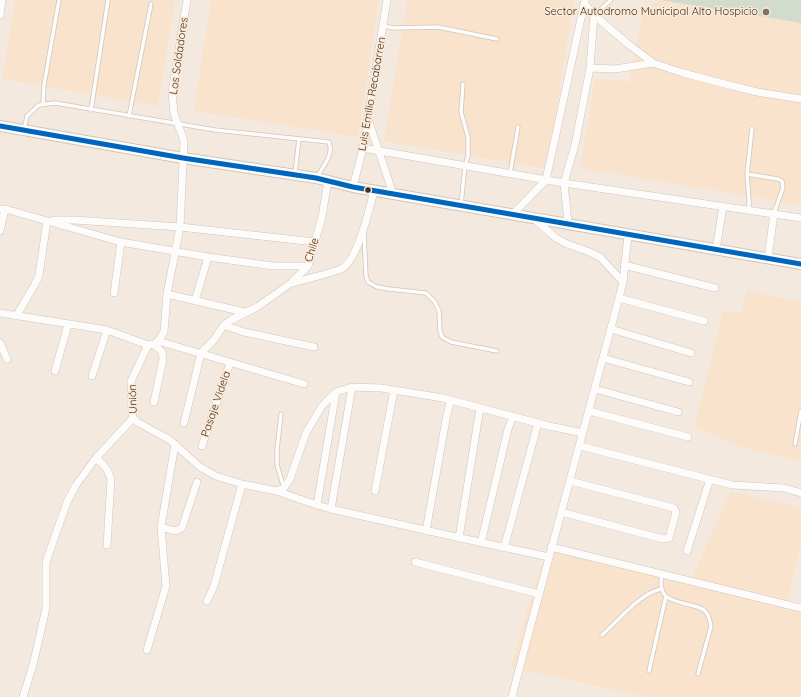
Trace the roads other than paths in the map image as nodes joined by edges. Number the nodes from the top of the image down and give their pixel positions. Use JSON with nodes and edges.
{"nodes":[{"id":1,"x":2,"y":0,"type":"edge"},
{"id":2,"x":59,"y":0,"type":"edge"},
{"id":3,"x":108,"y":0,"type":"edge"},
{"id":4,"x":187,"y":0,"type":"edge"},
{"id":5,"x":387,"y":0,"type":"edge"},
{"id":6,"x":611,"y":0,"type":"edge"},
{"id":7,"x":585,"y":2,"type":"edge"},
{"id":8,"x":151,"y":4,"type":"dead end"},
{"id":9,"x":0,"y":15,"type":"edge"},
{"id":10,"x":594,"y":15,"type":"junction"},
{"id":11,"x":383,"y":26,"type":"junction"},
{"id":12,"x":497,"y":38,"type":"dead end"},
{"id":13,"x":653,"y":63,"type":"junction"},
{"id":14,"x":590,"y":68,"type":"junction"},
{"id":15,"x":462,"y":84,"type":"dead end"},
{"id":16,"x":801,"y":99,"type":"edge"},
{"id":17,"x":43,"y":104,"type":"junction"},
{"id":18,"x":91,"y":110,"type":"junction"},
{"id":19,"x":129,"y":116,"type":"junction"},
{"id":20,"x":368,"y":120,"type":"junction"},
{"id":21,"x":179,"y":124,"type":"junction"},
{"id":22,"x":0,"y":126,"type":"edge"},
{"id":23,"x":518,"y":127,"type":"dead end"},
{"id":24,"x":752,"y":128,"type":"dead end"},
{"id":25,"x":24,"y":130,"type":"junction"},
{"id":26,"x":299,"y":139,"type":"junction"},
{"id":27,"x":363,"y":148,"type":"junction"},
{"id":28,"x":378,"y":151,"type":"junction"},
{"id":29,"x":183,"y":158,"type":"junction"},
{"id":30,"x":465,"y":166,"type":"junction"},
{"id":31,"x":510,"y":174,"type":"junction"},
{"id":32,"x":747,"y":174,"type":"junction"},
{"id":33,"x":295,"y":175,"type":"junction"},
{"id":34,"x":316,"y":178,"type":"junction"},
{"id":35,"x":328,"y":180,"type":"junction"},
{"id":36,"x":546,"y":180,"type":"junction"},
{"id":37,"x":564,"y":183,"type":"junction"},
{"id":38,"x":353,"y":187,"type":"junction"},
{"id":39,"x":374,"y":191,"type":"junction"},
{"id":40,"x":393,"y":194,"type":"junction"},
{"id":41,"x":461,"y":206,"type":"junction"},
{"id":42,"x":723,"y":206,"type":"junction"},
{"id":43,"x":3,"y":209,"type":"edge"},
{"id":44,"x":749,"y":209,"type":"junction"},
{"id":45,"x":774,"y":214,"type":"junction"},
{"id":46,"x":512,"y":215,"type":"junction"},
{"id":47,"x":532,"y":218,"type":"junction"},
{"id":48,"x":801,"y":218,"type":"edge"},
{"id":49,"x":47,"y":221,"type":"junction"},
{"id":50,"x":568,"y":223,"type":"junction"},
{"id":51,"x":180,"y":227,"type":"junction"},
{"id":52,"x":364,"y":228,"type":"junction"},
{"id":53,"x":0,"y":231,"type":"edge"},
{"id":54,"x":628,"y":235,"type":"junction"},
{"id":55,"x":121,"y":242,"type":"junction"},
{"id":56,"x":315,"y":242,"type":"junction"},
{"id":57,"x":716,"y":250,"type":"junction"},
{"id":58,"x":176,"y":251,"type":"junction"},
{"id":59,"x":208,"y":257,"type":"junction"},
{"id":60,"x":768,"y":259,"type":"junction"},
{"id":61,"x":801,"y":264,"type":"edge"},
{"id":62,"x":624,"y":265,"type":"junction"},
{"id":63,"x":308,"y":266,"type":"junction"},
{"id":64,"x":622,"y":282,"type":"junction"},
{"id":65,"x":290,"y":283,"type":"junction"},
{"id":66,"x":715,"y":288,"type":"dead end"},
{"id":67,"x":114,"y":293,"type":"dead end"},
{"id":68,"x":167,"y":294,"type":"junction"},
{"id":69,"x":619,"y":298,"type":"junction"},
{"id":70,"x":195,"y":302,"type":"junction"},
{"id":71,"x":245,"y":312,"type":"junction"},
{"id":72,"x":0,"y":313,"type":"edge"},
{"id":73,"x":17,"y":315,"type":"junction"},
{"id":74,"x":704,"y":321,"type":"dead end"},
{"id":75,"x":68,"y":325,"type":"junction"},
{"id":76,"x":224,"y":325,"type":"junction"},
{"id":77,"x":611,"y":329,"type":"junction"},
{"id":78,"x":107,"y":330,"type":"junction"},
{"id":79,"x":0,"y":343,"type":"edge"},
{"id":80,"x":153,"y":343,"type":"junction"},
{"id":81,"x":314,"y":347,"type":"dead end"},
{"id":82,"x":497,"y":352,"type":"dead end"},
{"id":83,"x":201,"y":353,"type":"junction"},
{"id":84,"x":691,"y":353,"type":"dead end"},
{"id":85,"x":603,"y":358,"type":"junction"},
{"id":86,"x":7,"y":359,"type":"dead end"},
{"id":87,"x":230,"y":362,"type":"junction"},
{"id":88,"x":55,"y":371,"type":"dead end"},
{"id":89,"x":92,"y":376,"type":"dead end"},
{"id":90,"x":689,"y":382,"type":"dead end"},
{"id":91,"x":304,"y":384,"type":"dead end"},
{"id":92,"x":352,"y":387,"type":"junction"},
{"id":93,"x":595,"y":389,"type":"junction"},
{"id":94,"x":394,"y":390,"type":"junction"},
{"id":95,"x":336,"y":392,"type":"junction"},
{"id":96,"x":451,"y":400,"type":"junction"},
{"id":97,"x":154,"y":402,"type":"dead end"},
{"id":98,"x":480,"y":408,"type":"junction"},
{"id":99,"x":589,"y":411,"type":"junction"},
{"id":100,"x":801,"y":411,"type":"edge"},
{"id":101,"x":678,"y":412,"type":"dead end"},
{"id":102,"x":281,"y":414,"type":"dead end"},
{"id":103,"x":513,"y":416,"type":"junction"},
{"id":104,"x":133,"y":418,"type":"junction"},
{"id":105,"x":184,"y":423,"type":"dead end"},
{"id":106,"x":538,"y":423,"type":"junction"},
{"id":107,"x":583,"y":433,"type":"junction"},
{"id":108,"x":688,"y":437,"type":"dead end"},
{"id":109,"x":175,"y":444,"type":"junction"},
{"id":110,"x":795,"y":444,"type":"dead end"},
{"id":111,"x":202,"y":446,"type":"dead end"},
{"id":112,"x":580,"y":446,"type":"junction"},
{"id":113,"x":96,"y":458,"type":"junction"},
{"id":114,"x":710,"y":479,"type":"junction"},
{"id":115,"x":570,"y":480,"type":"junction"},
{"id":116,"x":197,"y":482,"type":"dead end"},
{"id":117,"x":242,"y":484,"type":"junction"},
{"id":118,"x":284,"y":488,"type":"junction"},
{"id":119,"x":276,"y":491,"type":"junction"},
{"id":120,"x":375,"y":491,"type":"dead end"},
{"id":121,"x":801,"y":492,"type":"edge"},
{"id":122,"x":317,"y":505,"type":"junction"},
{"id":123,"x":331,"y":509,"type":"junction"},
{"id":124,"x":562,"y":512,"type":"junction"},
{"id":125,"x":162,"y":527,"type":"junction"},
{"id":126,"x":426,"y":531,"type":"junction"},
{"id":127,"x":459,"y":538,"type":"junction"},
{"id":128,"x":482,"y":543,"type":"junction"},
{"id":129,"x":107,"y":545,"type":"dead end"},
{"id":130,"x":504,"y":548,"type":"junction"},
{"id":131,"x":552,"y":548,"type":"junction"},
{"id":132,"x":687,"y":551,"type":"dead end"},
{"id":133,"x":549,"y":557,"type":"junction"},
{"id":134,"x":415,"y":562,"type":"dead end"},
{"id":135,"x":662,"y":574,"type":"junction"},
{"id":136,"x":661,"y":588,"type":"junction"},
{"id":137,"x":539,"y":594,"type":"junction"},
{"id":138,"x":666,"y":596,"type":"junction"},
{"id":139,"x":207,"y":601,"type":"dead end"},
{"id":140,"x":801,"y":608,"type":"edge"},
{"id":141,"x":602,"y":636,"type":"dead end"},
{"id":142,"x":147,"y":650,"type":"dead end"},
{"id":143,"x":649,"y":671,"type":"dead end"},
{"id":144,"x":698,"y":674,"type":"dead end"},
{"id":145,"x":23,"y":697,"type":"edge"},
{"id":146,"x":512,"y":697,"type":"edge"}],
"edges":[{"from":1,"to":9,"type":"street"},
{"from":2,"to":17,"type":"lane"},
{"from":3,"to":18,"type":"lane"},
{"from":4,"to":21,"type":"street","name":"Los Soldadores"},
{"from":5,"to":11,"type":"street","name":"Luis Emilio Recabarren"},
{"from":6,"to":10,"type":"lane"},
{"from":7,"to":10,"type":"street"},
{"from":7,"to":36,"type":"street"},
{"from":8,"to":19,"type":"lane"},
{"from":10,"to":13,"type":"street"},
{"from":10,"to":14,"type":"street"},
{"from":11,"to":12,"type":"lane"},
{"from":11,"to":20,"type":"street","name":"Luis Emilio Recabarren"},
{"from":13,"to":14,"type":"street"},
{"from":13,"to":16,"type":"street"},
{"from":14,"to":37,"type":"street"},
{"from":15,"to":30,"type":"lane"},
{"from":17,"to":18,"type":"lane"},
{"from":17,"to":25,"type":"lane"},
{"from":18,"to":19,"type":"lane"},
{"from":19,"to":21,"type":"lane"},
{"from":20,"to":27,"type":"street","name":"Luis Emilio Recabarren"},
{"from":20,"to":28,"type":"street"},
{"from":21,"to":26,"type":"lane"},
{"from":21,"to":29,"type":"street","name":"Los Soldadores"},
{"from":22,"to":25,"type":"main road"},
{"from":23,"to":31,"type":"lane"},
{"from":24,"to":32,"type":"lane"},
{"from":25,"to":29,"type":"main road"},
{"from":26,"to":33,"type":"lane"},
{"from":26,"to":34,"type":"lane"},
{"from":27,"to":28,"type":"street"},
{"from":27,"to":38,"type":"street","name":"Luis Emilio Recabarren"},
{"from":28,"to":30,"type":"street"},
{"from":28,"to":40,"type":"street"},
{"from":29,"to":33,"type":"main road"},
{"from":29,"to":51,"type":"street","name":"Unión"},
{"from":30,"to":31,"type":"street"},
{"from":30,"to":41,"type":"lane"},
{"from":31,"to":36,"type":"street"},
{"from":32,"to":44,"type":"lane"},
{"from":32,"to":45,"type":"lane"},
{"from":33,"to":34,"type":"main road"},
{"from":34,"to":35,"type":"main road"},
{"from":35,"to":38,"type":"main road"},
{"from":35,"to":56,"type":"street","name":"Chile"},
{"from":36,"to":37,"type":"street"},
{"from":36,"to":46,"type":"street"},
{"from":37,"to":42,"type":"street"},
{"from":37,"to":50,"type":"street"},
{"from":38,"to":39,"type":"main road"},
{"from":39,"to":40,"type":"main road"},
{"from":39,"to":52,"type":"street"},
{"from":40,"to":41,"type":"main road"},
{"from":41,"to":46,"type":"main road"},
{"from":42,"to":44,"type":"street"},
{"from":42,"to":57,"type":"street"},
{"from":43,"to":49,"type":"street"},
{"from":43,"to":53,"type":"street"},
{"from":44,"to":45,"type":"street"},
{"from":45,"to":48,"type":"street"},
{"from":45,"to":60,"type":"street"},
{"from":46,"to":47,"type":"main road"},
{"from":47,"to":50,"type":"main road"},
{"from":47,"to":64,"type":"street"},
{"from":49,"to":51,"type":"street"},
{"from":49,"to":55,"type":"street"},
{"from":49,"to":73,"type":"street"},
{"from":50,"to":54,"type":"main road"},
{"from":51,"to":56,"type":"street"},
{"from":51,"to":58,"type":"street","name":"Unión"},
{"from":52,"to":65,"type":"street"},
{"from":52,"to":82,"type":"lane"},
{"from":54,"to":57,"type":"main road"},
{"from":54,"to":62,"type":"street"},
{"from":55,"to":58,"type":"street"},
{"from":55,"to":67,"type":"street"},
{"from":56,"to":63,"type":"street","name":"Chile"},
{"from":57,"to":60,"type":"main road"},
{"from":58,"to":59,"type":"street"},
{"from":58,"to":68,"type":"street","name":"Unión"},
{"from":59,"to":63,"type":"street"},
{"from":59,"to":70,"type":"street"},
{"from":60,"to":61,"type":"main road"},
{"from":62,"to":64,"type":"street"},
{"from":62,"to":66,"type":"street"},
{"from":63,"to":65,"type":"street","name":"Chile"},
{"from":64,"to":69,"type":"street"},
{"from":65,"to":71,"type":"street","name":"Chile"},
{"from":68,"to":70,"type":"street"},
{"from":68,"to":80,"type":"street","name":"Unión"},
{"from":69,"to":74,"type":"street"},
{"from":69,"to":77,"type":"street"},
{"from":70,"to":71,"type":"street"},
{"from":71,"to":76,"type":"street","name":"Chile"},
{"from":72,"to":73,"type":"street"},
{"from":73,"to":75,"type":"street"},
{"from":75,"to":78,"type":"street"},
{"from":75,"to":88,"type":"street"},
{"from":76,"to":81,"type":"street"},
{"from":76,"to":83,"type":"street","name":"Chile"},
{"from":77,"to":84,"type":"street"},
{"from":77,"to":85,"type":"street"},
{"from":78,"to":80,"type":"street"},
{"from":78,"to":89,"type":"street"},
{"from":79,"to":86,"type":"street"},
{"from":80,"to":83,"type":"street"},
{"from":80,"to":97,"type":"street"},
{"from":80,"to":104,"type":"street","name":"Unión"},
{"from":83,"to":87,"type":"street"},
{"from":83,"to":105,"type":"street"},
{"from":85,"to":90,"type":"street"},
{"from":85,"to":93,"type":"street"},
{"from":87,"to":91,"type":"street"},
{"from":87,"to":111,"type":"street","name":"Pasaje Videla"},
{"from":92,"to":94,"type":"street"},
{"from":92,"to":95,"type":"street"},
{"from":92,"to":123,"type":"street"},
{"from":93,"to":99,"type":"street"},
{"from":93,"to":101,"type":"street"},
{"from":94,"to":96,"type":"street"},
{"from":94,"to":120,"type":"street"},
{"from":95,"to":118,"type":"street"},
{"from":95,"to":122,"type":"street"},
{"from":96,"to":98,"type":"street"},
{"from":96,"to":126,"type":"street"},
{"from":98,"to":103,"type":"street"},
{"from":98,"to":127,"type":"street"},
{"from":99,"to":107,"type":"street"},
{"from":99,"to":108,"type":"street"},
{"from":100,"to":110,"type":"lane"},
{"from":102,"to":118,"type":"lane"},
{"from":103,"to":106,"type":"street"},
{"from":103,"to":128,"type":"street"},
{"from":104,"to":109,"type":"street","name":"Unión"},
{"from":104,"to":113,"type":"street"},
{"from":106,"to":107,"type":"street"},
{"from":106,"to":130,"type":"street"},
{"from":107,"to":112,"type":"street"},
{"from":109,"to":117,"type":"street","name":"Unión"},
{"from":109,"to":125,"type":"street"},
{"from":112,"to":114,"type":"street"},
{"from":112,"to":115,"type":"street"},
{"from":113,"to":129,"type":"street"},
{"from":113,"to":145,"type":"street"},
{"from":114,"to":121,"type":"street"},
{"from":114,"to":132,"type":"street"},
{"from":115,"to":124,"type":"street"},
{"from":115,"to":124,"type":"street"},
{"from":116,"to":125,"type":"street"},
{"from":117,"to":119,"type":"street","name":"Unión"},
{"from":117,"to":139,"type":"street"},
{"from":118,"to":119,"type":"street"},
{"from":119,"to":122,"type":"street","name":"Unión"},
{"from":122,"to":123,"type":"street","name":"Unión"},
{"from":123,"to":126,"type":"street","name":"Unión"},
{"from":124,"to":131,"type":"street"},
{"from":125,"to":142,"type":"street"},
{"from":126,"to":127,"type":"street","name":"Unión"},
{"from":127,"to":128,"type":"street","name":"Unión"},
{"from":128,"to":130,"type":"street","name":"Unión"},
{"from":130,"to":133,"type":"street","name":"Unión"},
{"from":131,"to":133,"type":"street"},
{"from":131,"to":135,"type":"street"},
{"from":133,"to":137,"type":"street"},
{"from":134,"to":137,"type":"street"},
{"from":135,"to":136,"type":"lane"},
{"from":135,"to":140,"type":"street"},
{"from":136,"to":138,"type":"lane"},
{"from":136,"to":141,"type":"lane"},
{"from":137,"to":146,"type":"street"},
{"from":138,"to":143,"type":"lane"},
{"from":138,"to":144,"type":"lane"}]}
